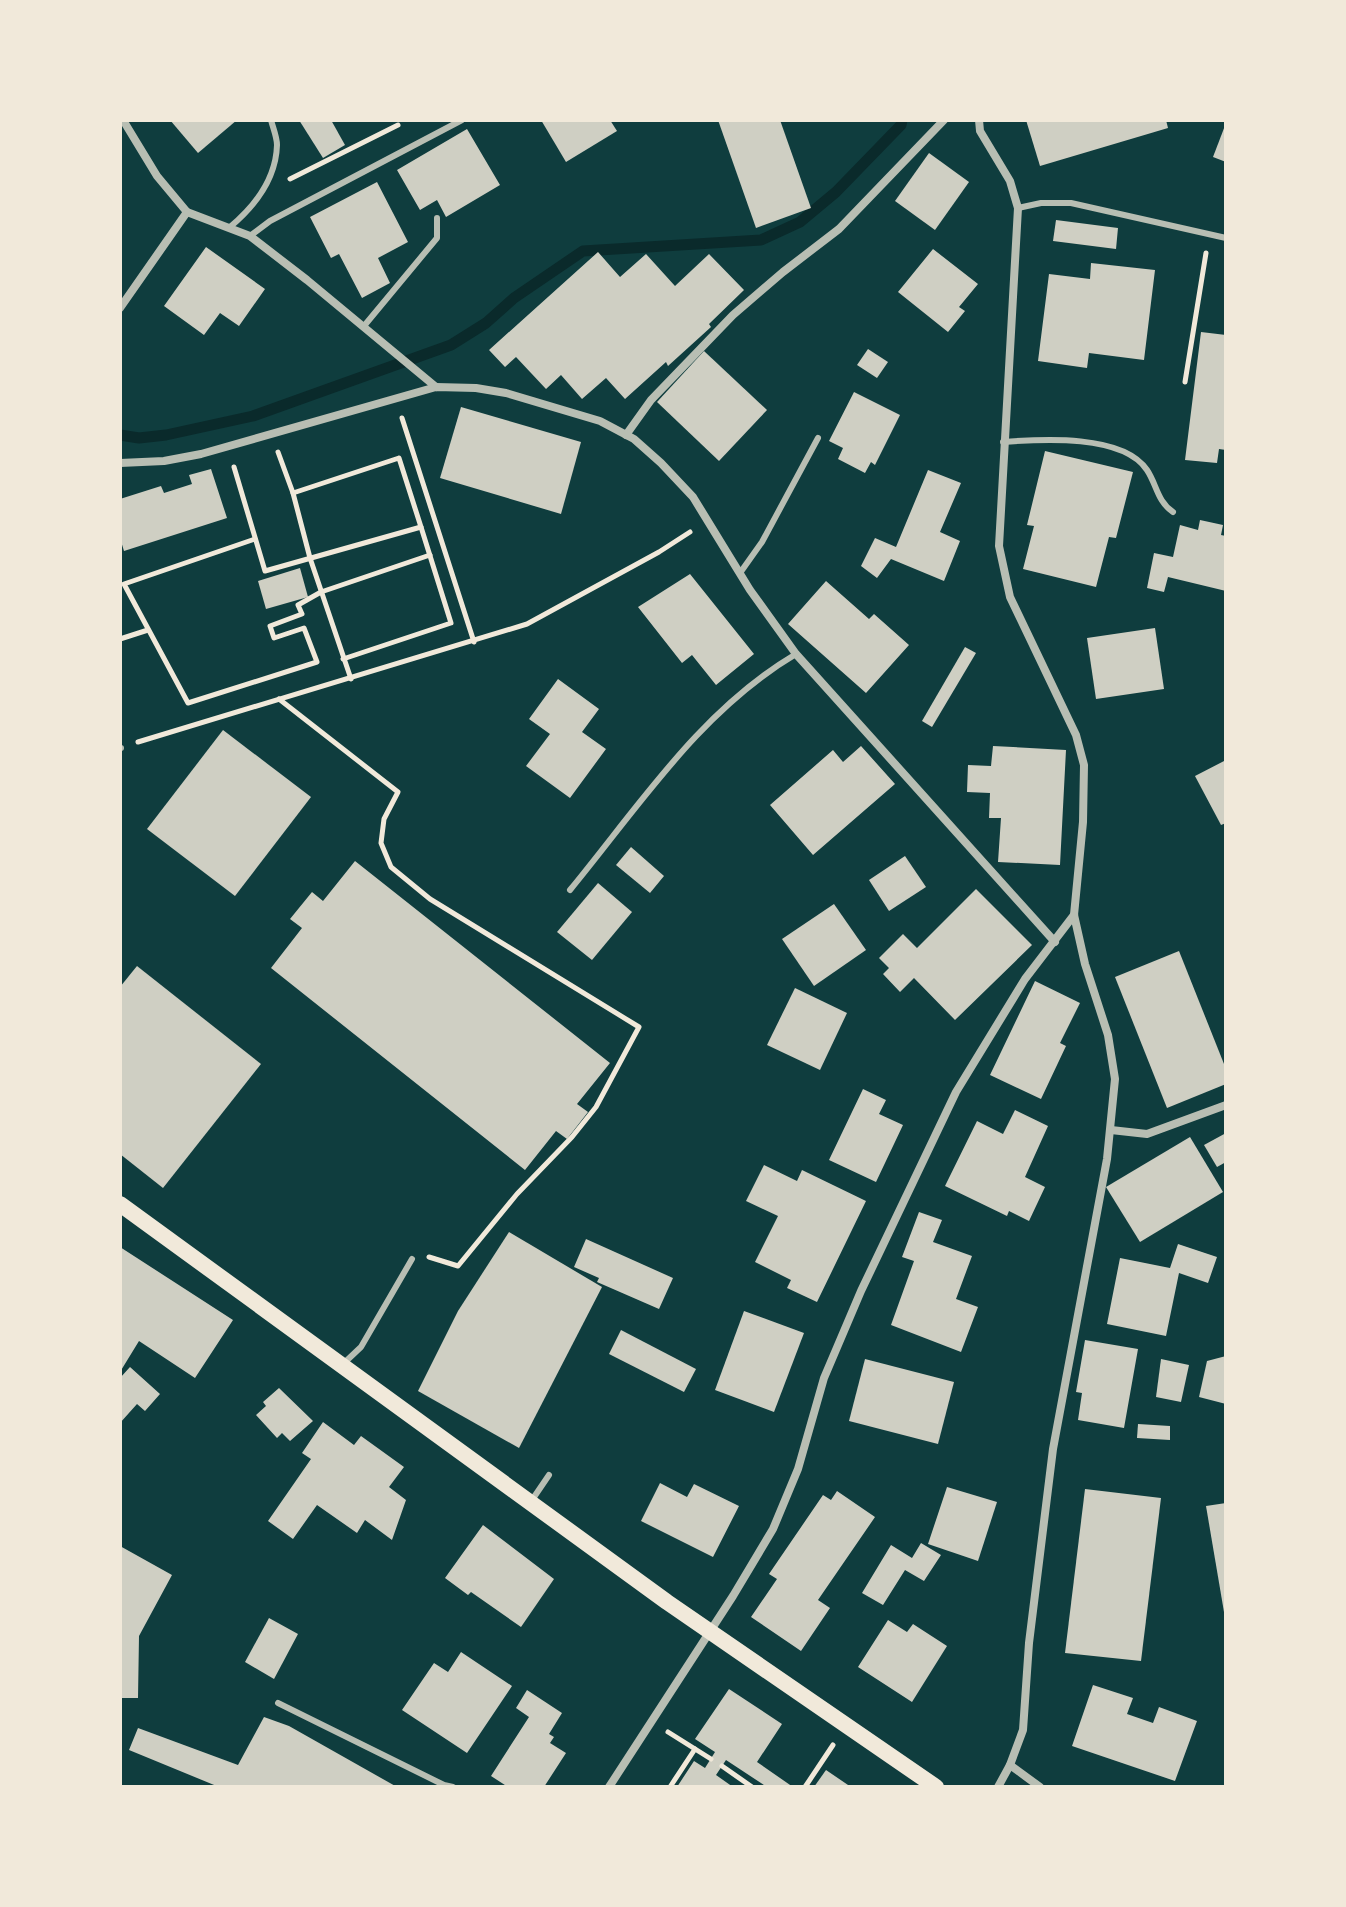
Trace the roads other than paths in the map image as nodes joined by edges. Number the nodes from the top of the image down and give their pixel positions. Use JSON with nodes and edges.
{"nodes":[{"id":1,"x":123,"y":120,"type":"edge"},
{"id":2,"x":271,"y":120,"type":"edge"},
{"id":3,"x":462,"y":120,"type":"edge"},
{"id":4,"x":944,"y":120,"type":"edge"},
{"id":5,"x":979,"y":120,"type":"edge"},
{"id":6,"x":1018,"y":208,"type":"junction"},
{"id":7,"x":187,"y":212,"type":"junction"},
{"id":8,"x":437,"y":218,"type":"dead end"},
{"id":9,"x":230,"y":227,"type":"junction"},
{"id":10,"x":250,"y":236,"type":"junction"},
{"id":11,"x":1226,"y":238,"type":"edge"},
{"id":12,"x":120,"y":308,"type":"edge"},
{"id":13,"x":364,"y":326,"type":"junction"},
{"id":14,"x":436,"y":387,"type":"junction"},
{"id":15,"x":626,"y":435,"type":"junction"},
{"id":16,"x":818,"y":438,"type":"dead end"},
{"id":17,"x":1003,"y":442,"type":"junction"},
{"id":18,"x":120,"y":463,"type":"edge"},
{"id":19,"x":1173,"y":512,"type":"dead end"},
{"id":20,"x":740,"y":573,"type":"junction"},
{"id":21,"x":796,"y":654,"type":"junction"},
{"id":22,"x":570,"y":890,"type":"dead end"},
{"id":23,"x":1074,"y":915,"type":"junction"},
{"id":24,"x":1055,"y":942,"type":"junction"},
{"id":25,"x":1226,"y":1105,"type":"edge"},
{"id":26,"x":1111,"y":1130,"type":"junction"},
{"id":27,"x":120,"y":1204,"type":"edge"},
{"id":28,"x":412,"y":1259,"type":"road end"},
{"id":29,"x":341,"y":1367,"type":"junction"},
{"id":30,"x":549,"y":1475,"type":"dead end"},
{"id":31,"x":530,"y":1503,"type":"junction"},
{"id":32,"x":710,"y":1632,"type":"junction"},
{"id":33,"x":278,"y":1703,"type":"dead end"},
{"id":34,"x":1010,"y":1765,"type":"junction"},
{"id":35,"x":453,"y":1787,"type":"edge"},
{"id":36,"x":609,"y":1787,"type":"edge"},
{"id":37,"x":936,"y":1787,"type":"edge"},
{"id":38,"x":998,"y":1787,"type":"edge"},
{"id":39,"x":1040,"y":1787,"type":"edge"}],
"edges":[{"from":1,"to":7,"type":"street"},
{"from":2,"to":9,"type":"lane"},
{"from":3,"to":10,"type":"lane"},
{"from":4,"to":15,"type":"street"},
{"from":5,"to":6,"type":"street"},
{"from":6,"to":11,"type":"lane"},
{"from":6,"to":17,"type":"street"},
{"from":7,"to":9,"type":"street"},
{"from":7,"to":12,"type":"street"},
{"from":8,"to":13,"type":"lane"},
{"from":9,"to":10,"type":"street"},
{"from":10,"to":13,"type":"street"},
{"from":13,"to":14,"type":"street"},
{"from":14,"to":15,"type":"street"},
{"from":14,"to":18,"type":"street"},
{"from":15,"to":20,"type":"street"},
{"from":16,"to":20,"type":"lane"},
{"from":17,"to":19,"type":"lane"},
{"from":17,"to":23,"type":"street"},
{"from":20,"to":21,"type":"street"},
{"from":21,"to":22,"type":"lane"},
{"from":21,"to":24,"type":"street"},
{"from":23,"to":24,"type":"street"},
{"from":23,"to":26,"type":"street"},
{"from":24,"to":32,"type":"street"},
{"from":25,"to":26,"type":"street"},
{"from":26,"to":34,"type":"street"},
{"from":27,"to":29,"type":"main road"},
{"from":28,"to":29,"type":"lane"},
{"from":29,"to":31,"type":"main road"},
{"from":30,"to":31,"type":"lane"},
{"from":31,"to":32,"type":"main road"},
{"from":32,"to":36,"type":"street"},
{"from":32,"to":37,"type":"main road"},
{"from":33,"to":35,"type":"lane"},
{"from":34,"to":38,"type":"street"},
{"from":34,"to":39,"type":"street"}]}
